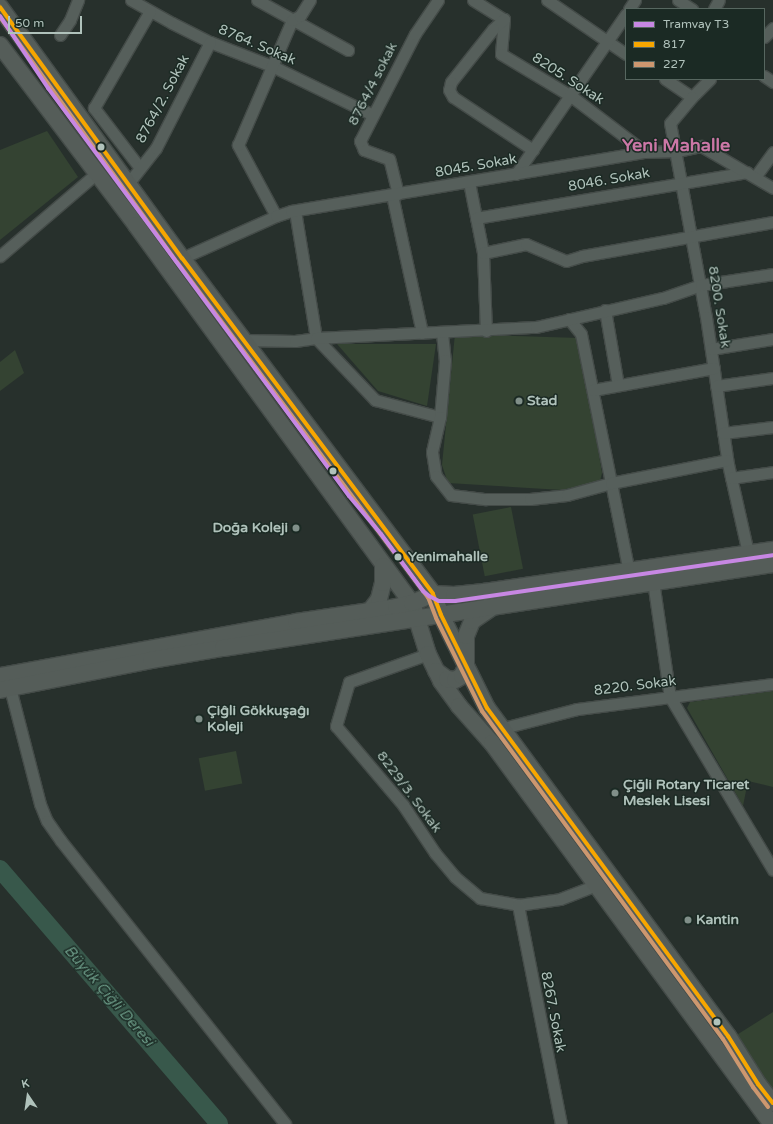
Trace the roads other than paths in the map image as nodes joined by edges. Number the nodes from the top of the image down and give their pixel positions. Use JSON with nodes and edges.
{"nodes":[{"id":1,"x":78,"y":0,"type":"edge"},
{"id":2,"x":131,"y":0,"type":"edge"},
{"id":3,"x":257,"y":0,"type":"edge"},
{"id":4,"x":310,"y":0,"type":"edge"},
{"id":5,"x":438,"y":0,"type":"edge"},
{"id":6,"x":472,"y":0,"type":"edge"},
{"id":7,"x":547,"y":0,"type":"edge"},
{"id":8,"x":636,"y":0,"type":"edge"},
{"id":9,"x":678,"y":0,"type":"edge"},
{"id":10,"x":0,"y":7,"type":"edge"},
{"id":11,"x":630,"y":8,"type":"edge"},
{"id":12,"x":690,"y":8,"type":"edge"},
{"id":13,"x":150,"y":11,"type":"junction"},
{"id":14,"x":625,"y":15,"type":"edge"},
{"id":15,"x":504,"y":19,"type":"junction"},
{"id":16,"x":292,"y":20,"type":"junction"},
{"id":17,"x":773,"y":28,"type":"edge"},
{"id":18,"x":60,"y":35,"type":"dead end"},
{"id":19,"x":765,"y":36,"type":"edge"},
{"id":20,"x":607,"y":41,"type":"junction"},
{"id":21,"x":210,"y":42,"type":"junction"},
{"id":22,"x":0,"y":45,"type":"edge"},
{"id":23,"x":348,"y":50,"type":"dead end"},
{"id":24,"x":625,"y":53,"type":"edge"},
{"id":25,"x":272,"y":66,"type":"junction"},
{"id":26,"x":666,"y":80,"type":"edge"},
{"id":27,"x":709,"y":80,"type":"edge"},
{"id":28,"x":571,"y":96,"type":"junction"},
{"id":29,"x":692,"y":97,"type":"junction"},
{"id":30,"x":373,"y":114,"type":"junction"},
{"id":31,"x":533,"y":150,"type":"junction"},
{"id":32,"x":677,"y":151,"type":"junction"},
{"id":33,"x":645,"y":152,"type":"junction"},
{"id":34,"x":773,"y":152,"type":"edge"},
{"id":35,"x":140,"y":168,"type":"junction"},
{"id":36,"x":97,"y":173,"type":"junction"},
{"id":37,"x":516,"y":174,"type":"junction"},
{"id":38,"x":751,"y":175,"type":"junction"},
{"id":39,"x":470,"y":182,"type":"junction"},
{"id":40,"x":683,"y":183,"type":"junction"},
{"id":41,"x":127,"y":185,"type":"junction"},
{"id":42,"x":773,"y":188,"type":"edge"},
{"id":43,"x":395,"y":194,"type":"junction"},
{"id":44,"x":295,"y":211,"type":"junction"},
{"id":45,"x":276,"y":216,"type":"junction"},
{"id":46,"x":476,"y":218,"type":"junction"},
{"id":47,"x":773,"y":222,"type":"edge"},
{"id":48,"x":692,"y":236,"type":"junction"},
{"id":49,"x":483,"y":253,"type":"junction"},
{"id":50,"x":0,"y":256,"type":"edge"},
{"id":51,"x":182,"y":258,"type":"junction"},
{"id":52,"x":773,"y":274,"type":"edge"},
{"id":53,"x":701,"y":285,"type":"junction"},
{"id":54,"x":605,"y":310,"type":"junction"},
{"id":55,"x":568,"y":319,"type":"junction"},
{"id":56,"x":486,"y":331,"type":"junction"},
{"id":57,"x":442,"y":332,"type":"junction"},
{"id":58,"x":422,"y":334,"type":"junction"},
{"id":59,"x":316,"y":338,"type":"junction"},
{"id":60,"x":773,"y":339,"type":"edge"},
{"id":61,"x":243,"y":340,"type":"junction"},
{"id":62,"x":711,"y":349,"type":"junction"},
{"id":63,"x":714,"y":368,"type":"junction"},
{"id":64,"x":773,"y":378,"type":"edge"},
{"id":65,"x":618,"y":385,"type":"junction"},
{"id":66,"x":716,"y":386,"type":"junction"},
{"id":67,"x":593,"y":390,"type":"junction"},
{"id":68,"x":440,"y":417,"type":"junction"},
{"id":69,"x":773,"y":427,"type":"edge"},
{"id":70,"x":723,"y":433,"type":"junction"},
{"id":71,"x":727,"y":460,"type":"junction"},
{"id":72,"x":773,"y":472,"type":"edge"},
{"id":73,"x":731,"y":478,"type":"junction"},
{"id":74,"x":611,"y":483,"type":"junction"},
{"id":75,"x":773,"y":550,"type":"edge"},
{"id":76,"x":748,"y":554,"type":"junction"},
{"id":77,"x":773,"y":564,"type":"edge"},
{"id":78,"x":383,"y":566,"type":"junction"},
{"id":79,"x":629,"y":571,"type":"junction"},
{"id":80,"x":653,"y":581,"type":"junction"},
{"id":81,"x":433,"y":594,"type":"junction"},
{"id":82,"x":412,"y":603,"type":"junction"},
{"id":83,"x":496,"y":605,"type":"junction"},
{"id":84,"x":370,"y":610,"type":"junction"},
{"id":85,"x":441,"y":615,"type":"junction"},
{"id":86,"x":418,"y":619,"type":"junction"},
{"id":87,"x":428,"y":654,"type":"junction"},
{"id":88,"x":466,"y":666,"type":"junction"},
{"id":89,"x":436,"y":671,"type":"junction"},
{"id":90,"x":773,"y":684,"type":"edge"},
{"id":91,"x":3,"y":685,"type":"edge"},
{"id":92,"x":670,"y":697,"type":"junction"},
{"id":93,"x":503,"y":728,"type":"junction"},
{"id":94,"x":773,"y":870,"type":"edge"},
{"id":95,"x":597,"y":885,"type":"junction"},
{"id":96,"x":518,"y":906,"type":"junction"},
{"id":97,"x":773,"y":1103,"type":"edge"},
{"id":98,"x":285,"y":1124,"type":"edge"},
{"id":99,"x":561,"y":1124,"type":"edge"},
{"id":100,"x":772,"y":1124,"type":"edge"}],
"edges":[{"from":1,"to":18,"type":"street"},
{"from":2,"to":13,"type":"street","name":"8764. Sokak"},
{"from":3,"to":16,"type":"street"},
{"from":4,"to":16,"type":"street"},
{"from":5,"to":30,"type":"street","name":"8764/4 sokak"},
{"from":6,"to":15,"type":"street"},
{"from":7,"to":20,"type":"street"},
{"from":8,"to":11,"type":"street"},
{"from":9,"to":12,"type":"street"},
{"from":10,"to":41,"type":"street"},
{"from":13,"to":21,"type":"street","name":"8764. Sokak"},
{"from":13,"to":35,"type":"street","name":"8764/2. Sokak"},
{"from":14,"to":20,"type":"street"},
{"from":15,"to":28,"type":"street","name":"8205. Sokak"},
{"from":15,"to":31,"type":"street"},
{"from":16,"to":23,"type":"street"},
{"from":16,"to":25,"type":"street"},
{"from":17,"to":19,"type":"street"},
{"from":20,"to":24,"type":"street"},
{"from":20,"to":28,"type":"street"},
{"from":21,"to":25,"type":"street","name":"8764. Sokak"},
{"from":21,"to":35,"type":"street","name":"8764/2. Sokak"},
{"from":22,"to":36,"type":"street"},
{"from":25,"to":30,"type":"street","name":"8764. Sokak"},
{"from":25,"to":45,"type":"street"},
{"from":26,"to":29,"type":"street"},
{"from":27,"to":29,"type":"street","name":"8200. Sokak"},
{"from":28,"to":31,"type":"street"},
{"from":28,"to":33,"type":"street","name":"8205. Sokak"},
{"from":29,"to":32,"type":"street","name":"8200. Sokak"},
{"from":30,"to":43,"type":"street","name":"8764/4 sokak"},
{"from":31,"to":37,"type":"street"},
{"from":32,"to":33,"type":"street","name":"8045. Sokak"},
{"from":32,"to":38,"type":"street","name":"8045. Sokak"},
{"from":32,"to":40,"type":"street","name":"8200. Sokak"},
{"from":33,"to":37,"type":"street","name":"8045. Sokak"},
{"from":34,"to":38,"type":"street"},
{"from":35,"to":41,"type":"street","name":"8764/2. Sokak"},
{"from":36,"to":50,"type":"street"},
{"from":36,"to":78,"type":"street"},
{"from":37,"to":39,"type":"street","name":"8045. Sokak"},
{"from":38,"to":40,"type":"street","name":"8046. Sokak"},
{"from":38,"to":42,"type":"street","name":"8045. Sokak"},
{"from":39,"to":43,"type":"street","name":"8045. Sokak"},
{"from":39,"to":46,"type":"street"},
{"from":40,"to":46,"type":"street","name":"8046. Sokak"},
{"from":40,"to":48,"type":"street","name":"8200. Sokak"},
{"from":41,"to":51,"type":"street"},
{"from":43,"to":44,"type":"street","name":"8045. Sokak"},
{"from":43,"to":58,"type":"street"},
{"from":44,"to":45,"type":"street","name":"8045. Sokak"},
{"from":44,"to":59,"type":"street"},
{"from":45,"to":51,"type":"street","name":"8045. Sokak"},
{"from":46,"to":49,"type":"street"},
{"from":47,"to":48,"type":"street"},
{"from":48,"to":49,"type":"street"},
{"from":48,"to":53,"type":"street","name":"8200. Sokak"},
{"from":49,"to":56,"type":"street"},
{"from":51,"to":61,"type":"street"},
{"from":52,"to":53,"type":"street"},
{"from":53,"to":54,"type":"street"},
{"from":53,"to":62,"type":"street","name":"8200. Sokak"},
{"from":54,"to":55,"type":"street"},
{"from":54,"to":65,"type":"street"},
{"from":55,"to":56,"type":"street"},
{"from":55,"to":67,"type":"street"},
{"from":56,"to":57,"type":"street"},
{"from":57,"to":58,"type":"street"},
{"from":57,"to":68,"type":"street"},
{"from":58,"to":59,"type":"street"},
{"from":59,"to":61,"type":"street"},
{"from":59,"to":68,"type":"street"},
{"from":60,"to":62,"type":"street"},
{"from":61,"to":81,"type":"street"},
{"from":62,"to":63,"type":"street","name":"8200. Sokak"},
{"from":63,"to":65,"type":"street"},
{"from":63,"to":66,"type":"street","name":"8200. Sokak"},
{"from":64,"to":66,"type":"street"},
{"from":65,"to":67,"type":"street"},
{"from":66,"to":70,"type":"street","name":"8200. Sokak"},
{"from":67,"to":74,"type":"street"},
{"from":68,"to":74,"type":"street"},
{"from":69,"to":70,"type":"street"},
{"from":70,"to":71,"type":"street","name":"8200. Sokak"},
{"from":71,"to":73,"type":"street","name":"8200. Sokak"},
{"from":71,"to":74,"type":"street"},
{"from":72,"to":73,"type":"street"},
{"from":73,"to":76,"type":"street","name":"8200. Sokak"},
{"from":74,"to":79,"type":"street"},
{"from":75,"to":76,"type":"street"},
{"from":76,"to":79,"type":"street"},
{"from":77,"to":80,"type":"street"},
{"from":78,"to":82,"type":"street"},
{"from":78,"to":84,"type":"street"},
{"from":79,"to":81,"type":"street"},
{"from":80,"to":83,"type":"street"},
{"from":80,"to":92,"type":"street"},
{"from":81,"to":82,"type":"street"},
{"from":81,"to":85,"type":"street"},
{"from":82,"to":84,"type":"street"},
{"from":82,"to":86,"type":"street"},
{"from":83,"to":85,"type":"street"},
{"from":83,"to":88,"type":"street"},
{"from":84,"to":91,"type":"street"},
{"from":85,"to":86,"type":"street"},
{"from":85,"to":88,"type":"street"},
{"from":86,"to":87,"type":"street"},
{"from":86,"to":91,"type":"street"},
{"from":87,"to":89,"type":"street"},
{"from":87,"to":96,"type":"street","name":"8229/3. Sokak"},
{"from":88,"to":89,"type":"street"},
{"from":88,"to":93,"type":"street"},
{"from":89,"to":95,"type":"street"},
{"from":90,"to":92,"type":"street","name":"8220. Sokak"},
{"from":91,"to":98,"type":"street"},
{"from":92,"to":93,"type":"street","name":"8220. Sokak"},
{"from":92,"to":94,"type":"street"},
{"from":93,"to":97,"type":"street"},
{"from":95,"to":96,"type":"street"},
{"from":95,"to":100,"type":"street"},
{"from":96,"to":99,"type":"street","name":"8267. Sokak"}]}
